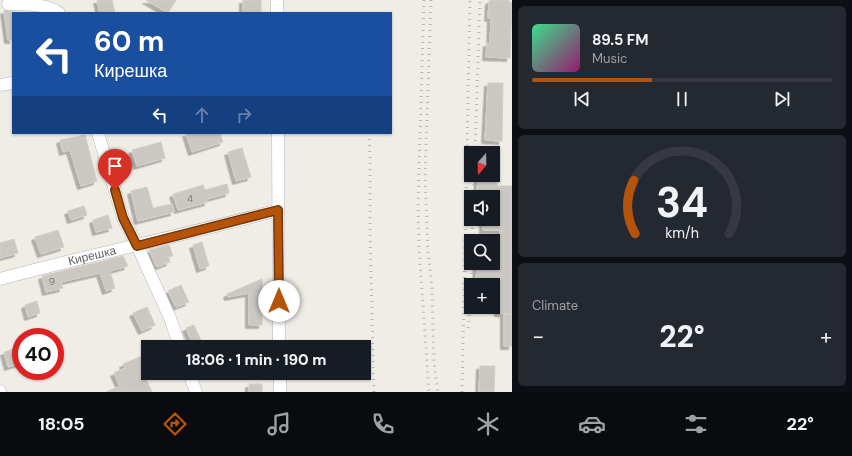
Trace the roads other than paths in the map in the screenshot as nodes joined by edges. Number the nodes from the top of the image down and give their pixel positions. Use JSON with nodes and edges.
{"nodes":[{"id":1,"x":277,"y":0,"type":"edge"},
{"id":2,"x":8,"y":4,"type":"dead end"},
{"id":3,"x":57,"y":12,"type":"edge"},
{"id":4,"x":278,"y":12,"type":"edge"},
{"id":5,"x":98,"y":134,"type":"edge"},
{"id":6,"x":278,"y":134,"type":"edge"},
{"id":7,"x":278,"y":210,"type":"junction"},
{"id":8,"x":137,"y":246,"type":"junction"},
{"id":9,"x":0,"y":279,"type":"edge"},
{"id":10,"x":178,"y":340,"type":"edge"},
{"id":11,"x":279,"y":340,"type":"edge"},
{"id":12,"x":191,"y":380,"type":"edge"},
{"id":13,"x":280,"y":380,"type":"edge"},
{"id":14,"x":194,"y":390,"type":"edge"},
{"id":15,"x":280,"y":392,"type":"edge"}],
"edges":[{"from":1,"to":4,"type":"street"},
{"from":2,"to":3,"type":"street"},
{"from":5,"to":8,"type":"street"},
{"from":6,"to":7,"type":"street"},
{"from":7,"to":8,"type":"street","name":"Кирешка"},
{"from":7,"to":11,"type":"street"},
{"from":8,"to":9,"type":"street","name":"Кирешка"},
{"from":8,"to":10,"type":"street"},
{"from":12,"to":14,"type":"street"},
{"from":13,"to":15,"type":"street"}]}
